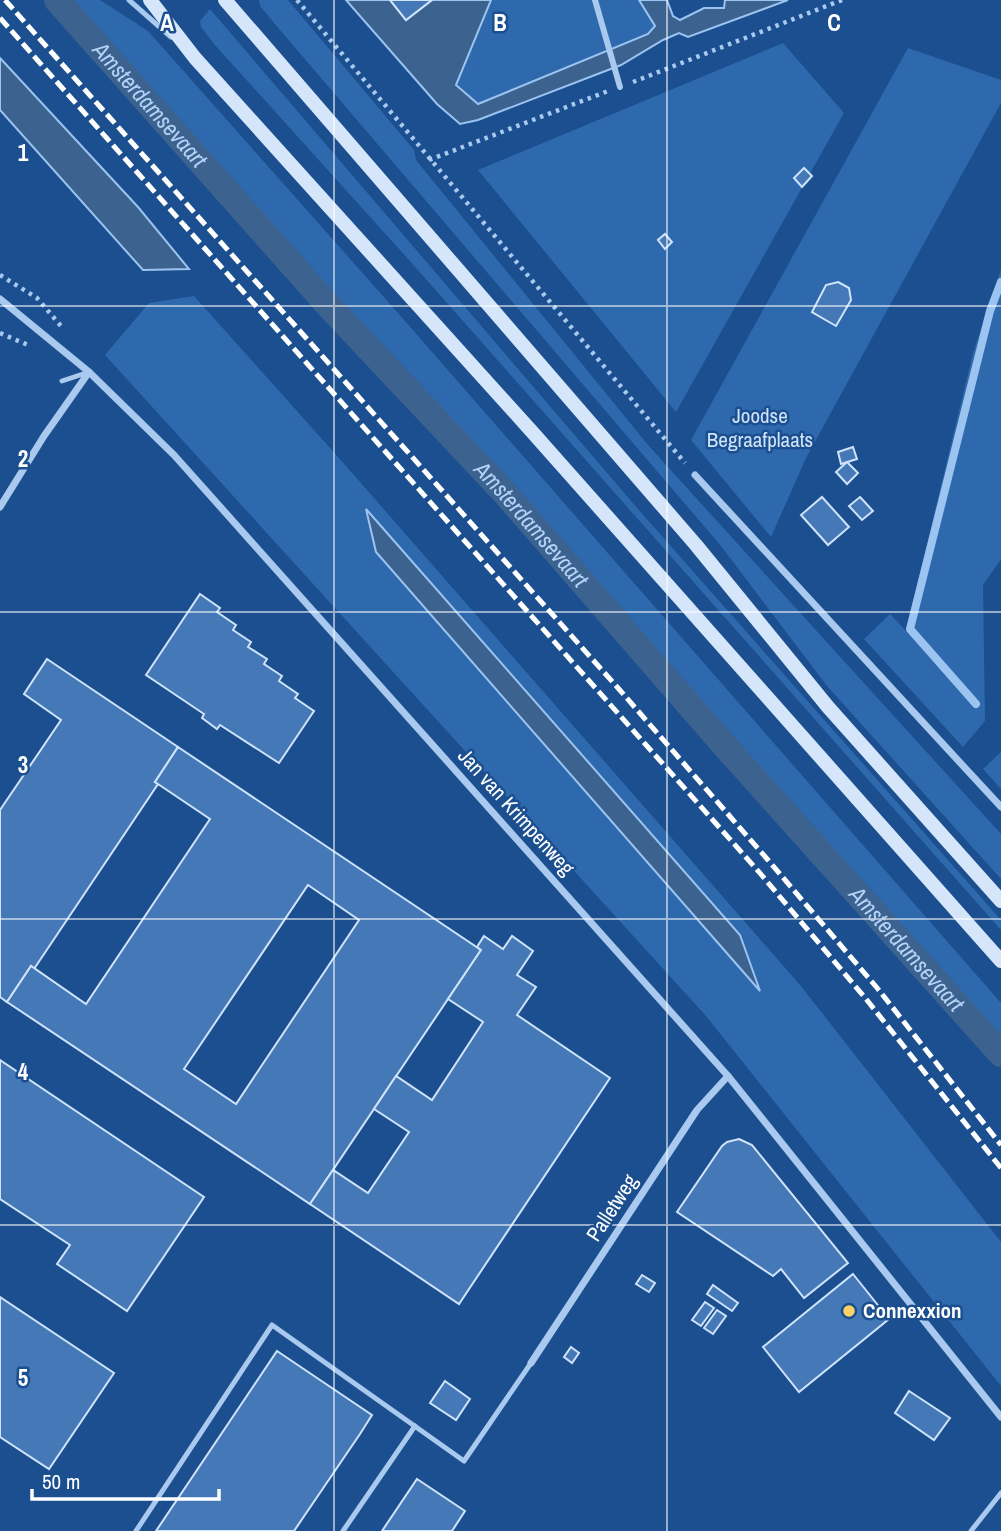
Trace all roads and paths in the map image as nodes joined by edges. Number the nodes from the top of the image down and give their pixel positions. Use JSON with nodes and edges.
{"nodes":[{"id":1,"x":129,"y":0,"type":"edge"},
{"id":2,"x":150,"y":0,"type":"edge"},
{"id":3,"x":225,"y":0,"type":"edge"},
{"id":4,"x":297,"y":0,"type":"edge"},
{"id":5,"x":595,"y":0,"type":"edge"},
{"id":6,"x":195,"y":58,"type":"junction"},
{"id":7,"x":620,"y":87,"type":"dead end"},
{"id":8,"x":0,"y":299,"type":"edge"},
{"id":9,"x":89,"y":372,"type":"junction"},
{"id":10,"x":62,"y":381,"type":"dead end"},
{"id":11,"x":695,"y":475,"type":"joint"},
{"id":12,"x":0,"y":507,"type":"edge"},
{"id":13,"x":1001,"y":807,"type":"edge"},
{"id":14,"x":1001,"y":901,"type":"edge"},
{"id":15,"x":1001,"y":961,"type":"edge"},
{"id":16,"x":728,"y":1076,"type":"junction"},
{"id":17,"x":531,"y":1363,"type":"joint"},
{"id":18,"x":1001,"y":1417,"type":"edge"},
{"id":19,"x":415,"y":1426,"type":"junction"},
{"id":20,"x":1001,"y":1493,"type":"edge"},
{"id":21,"x":136,"y":1531,"type":"edge"},
{"id":22,"x":344,"y":1531,"type":"edge"},
{"id":23,"x":971,"y":1531,"type":"edge"}],
"edges":[{"from":1,"to":6,"type":"lane"},
{"from":2,"to":6,"type":"main road"},
{"from":3,"to":14,"type":"main road"},
{"from":4,"to":11,"type":"path"},
{"from":5,"to":7,"type":"street"},
{"from":6,"to":15,"type":"main road"},
{"from":8,"to":9,"type":"street","name":"Jan van Krimpenweg"},
{"from":9,"to":10,"type":"lane"},
{"from":9,"to":12,"type":"street"},
{"from":9,"to":16,"type":"street","name":"Jan van Krimpenweg"},
{"from":11,"to":13,"type":"street"},
{"from":16,"to":17,"type":"street","name":"Palletweg"},
{"from":16,"to":18,"type":"street","name":"Jan van Krimpenweg"},
{"from":17,"to":19,"type":"lane"},
{"from":19,"to":21,"type":"lane"},
{"from":19,"to":22,"type":"lane"},
{"from":20,"to":23,"type":"lane"}]}
